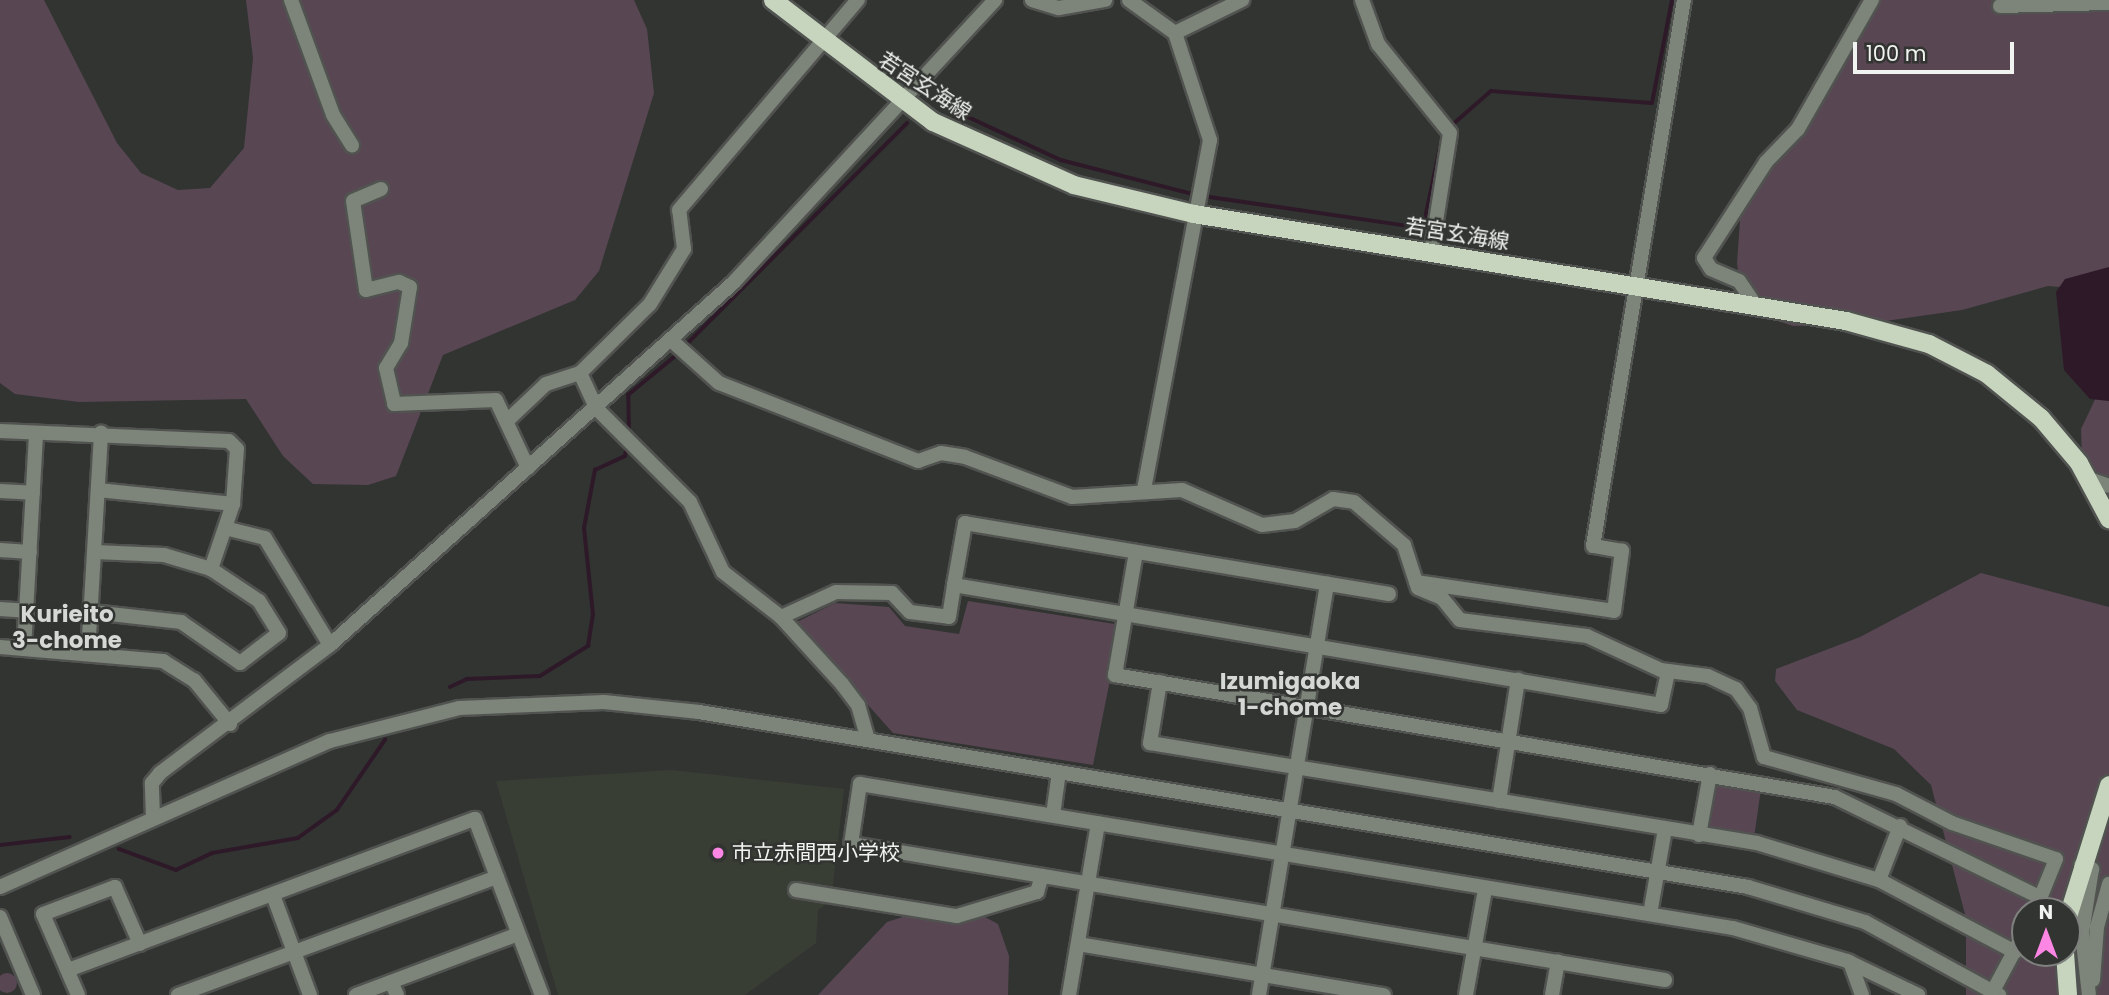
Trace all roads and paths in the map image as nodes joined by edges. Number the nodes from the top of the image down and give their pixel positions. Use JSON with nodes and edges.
{"nodes":[{"id":1,"x":291,"y":0,"type":"edge"},
{"id":2,"x":773,"y":0,"type":"edge"},
{"id":3,"x":858,"y":0,"type":"edge"},
{"id":4,"x":995,"y":0,"type":"edge"},
{"id":5,"x":1032,"y":0,"type":"edge"},
{"id":6,"x":1105,"y":0,"type":"edge"},
{"id":7,"x":1129,"y":0,"type":"edge"},
{"id":8,"x":1242,"y":0,"type":"edge"},
{"id":9,"x":1362,"y":0,"type":"edge"},
{"id":10,"x":1684,"y":0,"type":"edge"},
{"id":11,"x":1872,"y":0,"type":"edge"},
{"id":12,"x":2109,"y":3,"type":"edge"},
{"id":13,"x":2000,"y":6,"type":"dead end"},
{"id":14,"x":1175,"y":33,"type":"junction"},
{"id":15,"x":822,"y":42,"type":"junction"},
{"id":16,"x":905,"y":103,"type":"junction"},
{"id":17,"x":352,"y":145,"type":"dead end"},
{"id":18,"x":381,"y":188,"type":"dead end"},
{"id":19,"x":1194,"y":214,"type":"junction"},
{"id":20,"x":1431,"y":253,"type":"junction"},
{"id":21,"x":1636,"y":286,"type":"junction"},
{"id":22,"x":1756,"y":306,"type":"junction"},
{"id":23,"x":671,"y":340,"type":"junction"},
{"id":24,"x":580,"y":373,"type":"junction"},
{"id":25,"x":596,"y":408,"type":"junction"},
{"id":26,"x":508,"y":420,"type":"junction"},
{"id":27,"x":0,"y":431,"type":"edge"},
{"id":28,"x":101,"y":432,"type":"junction"},
{"id":29,"x":36,"y":434,"type":"junction"},
{"id":30,"x":528,"y":468,"type":"junction"},
{"id":31,"x":2089,"y":479,"type":"junction"},
{"id":32,"x":2109,"y":486,"type":"edge"},
{"id":33,"x":1144,"y":489,"type":"junction"},
{"id":34,"x":98,"y":490,"type":"junction"},
{"id":35,"x":0,"y":491,"type":"edge"},
{"id":36,"x":33,"y":493,"type":"junction"},
{"id":37,"x":233,"y":503,"type":"junction"},
{"id":38,"x":2109,"y":519,"type":"edge"},
{"id":39,"x":229,"y":529,"type":"junction"},
{"id":40,"x":0,"y":550,"type":"edge"},
{"id":41,"x":30,"y":552,"type":"junction"},
{"id":42,"x":95,"y":552,"type":"junction"},
{"id":43,"x":1136,"y":552,"type":"junction"},
{"id":44,"x":211,"y":569,"type":"junction"},
{"id":45,"x":1414,"y":582,"type":"junction"},
{"id":46,"x":1327,"y":584,"type":"junction"},
{"id":47,"x":954,"y":585,"type":"junction"},
{"id":48,"x":1389,"y":594,"type":"dead end"},
{"id":49,"x":0,"y":609,"type":"edge"},
{"id":50,"x":26,"y":611,"type":"junction"},
{"id":51,"x":92,"y":612,"type":"junction"},
{"id":52,"x":1126,"y":614,"type":"junction"},
{"id":53,"x":781,"y":617,"type":"junction"},
{"id":54,"x":330,"y":645,"type":"junction"},
{"id":55,"x":1317,"y":646,"type":"junction"},
{"id":56,"x":0,"y":647,"type":"edge"},
{"id":57,"x":24,"y":649,"type":"junction"},
{"id":58,"x":88,"y":653,"type":"junction"},
{"id":59,"x":1668,"y":672,"type":"junction"},
{"id":60,"x":1518,"y":679,"type":"junction"},
{"id":61,"x":1160,"y":682,"type":"junction"},
{"id":62,"x":1307,"y":707,"type":"junction"},
{"id":63,"x":230,"y":724,"type":"junction"},
{"id":64,"x":868,"y":740,"type":"junction"},
{"id":65,"x":1508,"y":741,"type":"junction"},
{"id":66,"x":1297,"y":767,"type":"junction"},
{"id":67,"x":1059,"y":772,"type":"junction"},
{"id":68,"x":1710,"y":774,"type":"junction"},
{"id":69,"x":2109,"y":785,"type":"edge"},
{"id":70,"x":1499,"y":800,"type":"junction"},
{"id":71,"x":1290,"y":811,"type":"junction"},
{"id":72,"x":1053,"y":815,"type":"junction"},
{"id":73,"x":153,"y":818,"type":"junction"},
{"id":74,"x":1098,"y":823,"type":"junction"},
{"id":75,"x":1900,"y":826,"type":"junction"},
{"id":76,"x":1665,"y":829,"type":"junction"},
{"id":77,"x":1699,"y":835,"type":"junction"},
{"id":78,"x":1282,"y":854,"type":"junction"},
{"id":79,"x":2081,"y":866,"type":"junction"},
{"id":80,"x":1658,"y":872,"type":"junction"},
{"id":81,"x":1042,"y":876,"type":"junction"},
{"id":82,"x":497,"y":877,"type":"junction"},
{"id":83,"x":1879,"y":880,"type":"junction"},
{"id":84,"x":1088,"y":884,"type":"junction"},
{"id":85,"x":2109,"y":884,"type":"edge"},
{"id":86,"x":0,"y":887,"type":"edge"},
{"id":87,"x":1485,"y":889,"type":"junction"},
{"id":88,"x":796,"y":890,"type":"dead end"},
{"id":89,"x":273,"y":895,"type":"junction"},
{"id":90,"x":2026,"y":897,"type":"edge"},
{"id":91,"x":2041,"y":897,"type":"edge"},
{"id":92,"x":2073,"y":897,"type":"edge"},
{"id":93,"x":1273,"y":915,"type":"junction"},
{"id":94,"x":1650,"y":915,"type":"junction"},
{"id":95,"x":0,"y":917,"type":"edge"},
{"id":96,"x":518,"y":934,"type":"junction"},
{"id":97,"x":140,"y":944,"type":"junction"},
{"id":98,"x":1078,"y":944,"type":"junction"},
{"id":99,"x":1474,"y":947,"type":"junction"},
{"id":100,"x":2011,"y":950,"type":"edge"},
{"id":101,"x":295,"y":952,"type":"junction"},
{"id":102,"x":2011,"y":961,"type":"edge"},
{"id":103,"x":1558,"y":962,"type":"junction"},
{"id":104,"x":1850,"y":962,"type":"junction"},
{"id":105,"x":2066,"y":967,"type":"edge"},
{"id":106,"x":68,"y":971,"type":"junction"},
{"id":107,"x":1262,"y":975,"type":"junction"},
{"id":108,"x":1665,"y":980,"type":"dead end"},
{"id":109,"x":394,"y":988,"type":"edge"},
{"id":110,"x":31,"y":992,"type":"edge"},
{"id":111,"x":1996,"y":993,"type":"edge"},
{"id":112,"x":539,"y":994,"type":"edge"},
{"id":113,"x":16,"y":995,"type":"edge"},
{"id":114,"x":78,"y":995,"type":"edge"},
{"id":115,"x":178,"y":995,"type":"edge"},
{"id":116,"x":310,"y":995,"type":"edge"},
{"id":117,"x":356,"y":995,"type":"edge"},
{"id":118,"x":1069,"y":995,"type":"edge"},
{"id":119,"x":1259,"y":995,"type":"edge"},
{"id":120,"x":1384,"y":995,"type":"edge"},
{"id":121,"x":1466,"y":995,"type":"edge"},
{"id":122,"x":1552,"y":995,"type":"edge"},
{"id":123,"x":1862,"y":995,"type":"edge"},
{"id":124,"x":1918,"y":995,"type":"edge"},
{"id":125,"x":2067,"y":995,"type":"edge"},
{"id":126,"x":2089,"y":995,"type":"edge"},
{"id":127,"x":2095,"y":995,"type":"edge"}],
"edges":[{"from":1,"to":17,"type":"street"},
{"from":2,"to":15,"type":"main road","name":"若宮玄海線"},
{"from":3,"to":15,"type":"street"},
{"from":4,"to":16,"type":"street"},
{"from":5,"to":6,"type":"street"},
{"from":7,"to":14,"type":"street"},
{"from":8,"to":14,"type":"street"},
{"from":9,"to":20,"type":"street"},
{"from":10,"to":21,"type":"street"},
{"from":11,"to":22,"type":"street"},
{"from":12,"to":13,"type":"street"},
{"from":14,"to":19,"type":"street"},
{"from":15,"to":16,"type":"main road","name":"若宮玄海線"},
{"from":15,"to":24,"type":"street"},
{"from":16,"to":19,"type":"main road","name":"若宮玄海線"},
{"from":16,"to":23,"type":"street"},
{"from":18,"to":26,"type":"street"},
{"from":19,"to":20,"type":"main road","name":"若宮玄海線"},
{"from":19,"to":33,"type":"street"},
{"from":20,"to":21,"type":"main road","name":"若宮玄海線"},
{"from":21,"to":22,"type":"main road","name":"若宮玄海線"},
{"from":21,"to":45,"type":"street"},
{"from":22,"to":31,"type":"main road","name":"若宮玄海線"},
{"from":23,"to":25,"type":"street"},
{"from":23,"to":33,"type":"street"},
{"from":24,"to":25,"type":"street"},
{"from":24,"to":26,"type":"street"},
{"from":25,"to":30,"type":"street"},
{"from":25,"to":53,"type":"street"},
{"from":26,"to":30,"type":"street"},
{"from":27,"to":29,"type":"street"},
{"from":28,"to":29,"type":"street"},
{"from":28,"to":34,"type":"street"},
{"from":28,"to":37,"type":"street"},
{"from":29,"to":36,"type":"street"},
{"from":30,"to":54,"type":"street"},
{"from":31,"to":32,"type":"street"},
{"from":31,"to":38,"type":"main road","name":"若宮玄海線"},
{"from":33,"to":45,"type":"street"},
{"from":34,"to":37,"type":"street"},
{"from":34,"to":42,"type":"street"},
{"from":35,"to":36,"type":"street"},
{"from":36,"to":41,"type":"street"},
{"from":37,"to":39,"type":"street"},
{"from":39,"to":44,"type":"street"},
{"from":39,"to":54,"type":"street"},
{"from":40,"to":41,"type":"street"},
{"from":41,"to":50,"type":"street"},
{"from":42,"to":44,"type":"street"},
{"from":42,"to":51,"type":"street"},
{"from":43,"to":46,"type":"street"},
{"from":43,"to":47,"type":"street"},
{"from":43,"to":52,"type":"street"},
{"from":44,"to":51,"type":"street"},
{"from":45,"to":59,"type":"street"},
{"from":46,"to":48,"type":"street"},
{"from":46,"to":55,"type":"street"},
{"from":47,"to":52,"type":"street"},
{"from":47,"to":53,"type":"street"},
{"from":49,"to":50,"type":"street"},
{"from":50,"to":57,"type":"street"},
{"from":51,"to":58,"type":"street"},
{"from":52,"to":55,"type":"street"},
{"from":52,"to":61,"type":"street"},
{"from":53,"to":64,"type":"street"},
{"from":54,"to":63,"type":"street"},
{"from":55,"to":60,"type":"street"},
{"from":55,"to":62,"type":"street"},
{"from":56,"to":57,"type":"street"},
{"from":57,"to":58,"type":"street"},
{"from":58,"to":63,"type":"street"},
{"from":59,"to":60,"type":"street"},
{"from":59,"to":91,"type":"street"},
{"from":60,"to":65,"type":"street"},
{"from":61,"to":62,"type":"street"},
{"from":61,"to":66,"type":"street"},
{"from":62,"to":65,"type":"street"},
{"from":62,"to":66,"type":"street"},
{"from":63,"to":73,"type":"street"},
{"from":64,"to":67,"type":"street"},
{"from":64,"to":73,"type":"street"},
{"from":65,"to":68,"type":"street"},
{"from":65,"to":70,"type":"street"},
{"from":66,"to":70,"type":"street"},
{"from":66,"to":71,"type":"street"},
{"from":67,"to":71,"type":"street"},
{"from":67,"to":72,"type":"street"},
{"from":68,"to":75,"type":"street"},
{"from":68,"to":77,"type":"street"},
{"from":69,"to":79,"type":"main road"},
{"from":70,"to":76,"type":"street"},
{"from":71,"to":78,"type":"street"},
{"from":71,"to":80,"type":"street"},
{"from":72,"to":74,"type":"street"},
{"from":72,"to":81,"type":"street"},
{"from":73,"to":86,"type":"street"},
{"from":74,"to":78,"type":"street"},
{"from":74,"to":84,"type":"street"},
{"from":75,"to":83,"type":"street"},
{"from":75,"to":90,"type":"street"},
{"from":76,"to":77,"type":"street"},
{"from":76,"to":80,"type":"street"},
{"from":77,"to":83,"type":"street"},
{"from":78,"to":87,"type":"street"},
{"from":78,"to":93,"type":"street"},
{"from":79,"to":92,"type":"main road"},
{"from":79,"to":126,"type":"street"},
{"from":80,"to":94,"type":"street"},
{"from":80,"to":111,"type":"street"},
{"from":81,"to":84,"type":"street"},
{"from":81,"to":88,"type":"street"},
{"from":82,"to":89,"type":"street"},
{"from":82,"to":96,"type":"street"},
{"from":82,"to":101,"type":"street"},
{"from":83,"to":100,"type":"street"},
{"from":84,"to":93,"type":"street"},
{"from":84,"to":98,"type":"street"},
{"from":85,"to":127,"type":"street"},
{"from":87,"to":94,"type":"street"},
{"from":87,"to":99,"type":"street"},
{"from":89,"to":97,"type":"street"},
{"from":89,"to":101,"type":"street"},
{"from":93,"to":99,"type":"street"},
{"from":93,"to":107,"type":"street"},
{"from":94,"to":104,"type":"street"},
{"from":95,"to":110,"type":"street"},
{"from":96,"to":109,"type":"street"},
{"from":96,"to":112,"type":"street"},
{"from":97,"to":106,"type":"street"},
{"from":97,"to":106,"type":"street"},
{"from":98,"to":107,"type":"street"},
{"from":98,"to":118,"type":"street"},
{"from":99,"to":103,"type":"street"},
{"from":99,"to":121,"type":"street"},
{"from":101,"to":115,"type":"street"},
{"from":101,"to":116,"type":"street"},
{"from":102,"to":111,"type":"street"},
{"from":103,"to":108,"type":"street"},
{"from":103,"to":122,"type":"street"},
{"from":104,"to":123,"type":"street"},
{"from":104,"to":124,"type":"street"},
{"from":105,"to":125,"type":"main road"},
{"from":106,"to":114,"type":"street"},
{"from":107,"to":119,"type":"street"},
{"from":107,"to":120,"type":"street"},
{"from":109,"to":117,"type":"street"},
{"from":110,"to":113,"type":"street"}]}
